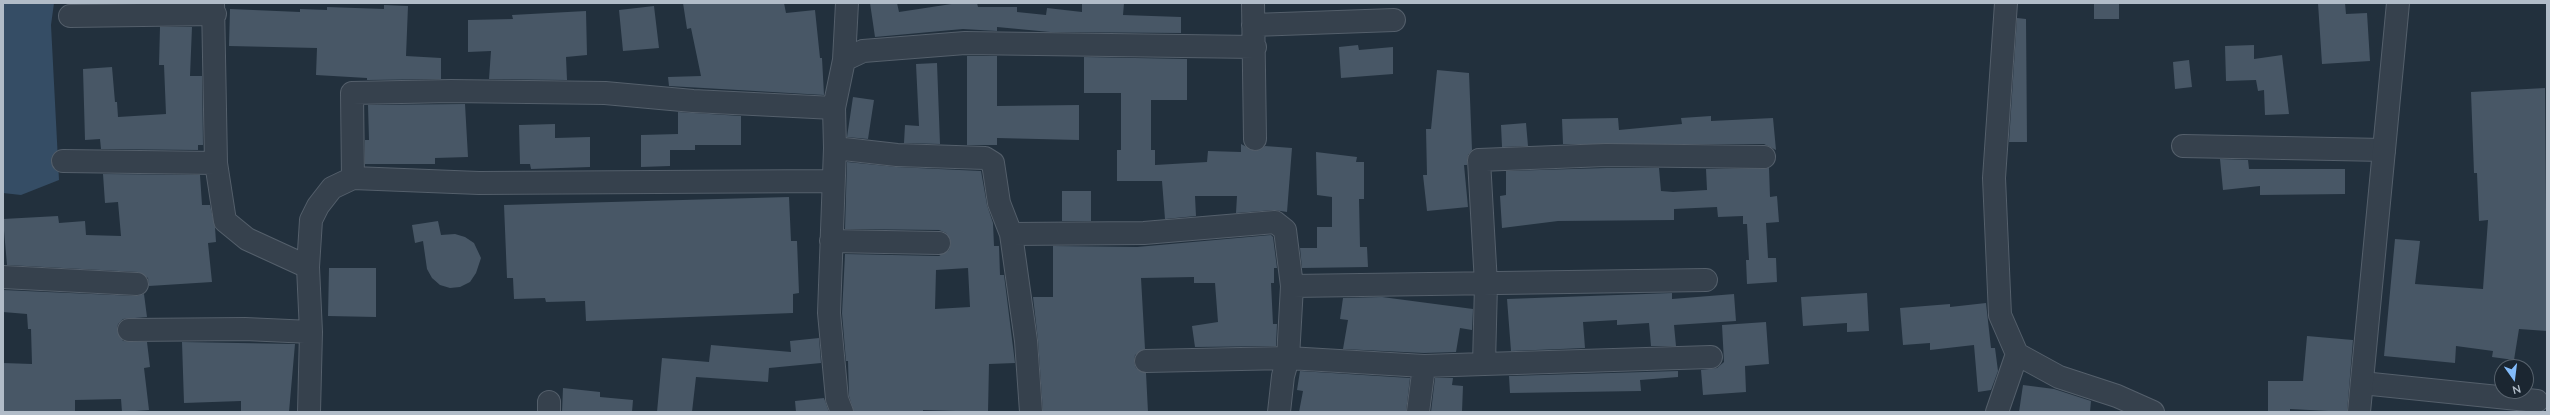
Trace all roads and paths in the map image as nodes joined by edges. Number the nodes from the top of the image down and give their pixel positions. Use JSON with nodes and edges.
{"nodes":[{"id":1,"x":847,"y":3,"type":"edge"},
{"id":2,"x":1253,"y":3,"type":"edge"},
{"id":3,"x":2006,"y":3,"type":"edge"},
{"id":4,"x":2398,"y":3,"type":"edge"},
{"id":5,"x":214,"y":8,"type":"edge"},
{"id":6,"x":70,"y":16,"type":"dead end"},
{"id":7,"x":1394,"y":20,"type":"dead end"},
{"id":8,"x":1254,"y":25,"type":"junction"},
{"id":9,"x":1255,"y":47,"type":"junction"},
{"id":10,"x":844,"y":60,"type":"junction"},
{"id":11,"x":834,"y":108,"type":"junction"},
{"id":12,"x":1255,"y":139,"type":"dead end"},
{"id":13,"x":2183,"y":146,"type":"dead end"},
{"id":14,"x":835,"y":148,"type":"junction"},
{"id":15,"x":2384,"y":150,"type":"junction"},
{"id":16,"x":1764,"y":157,"type":"dead end"},
{"id":17,"x":63,"y":161,"type":"dead end"},
{"id":18,"x":216,"y":163,"type":"junction"},
{"id":19,"x":353,"y":178,"type":"junction"},
{"id":20,"x":832,"y":181,"type":"junction"},
{"id":21,"x":1011,"y":234,"type":"junction"},
{"id":22,"x":831,"y":241,"type":"junction"},
{"id":23,"x":940,"y":243,"type":"dead end"},
{"id":24,"x":308,"y":267,"type":"junction"},
{"id":25,"x":3,"y":277,"type":"edge"},
{"id":26,"x":1706,"y":280,"type":"dead end"},
{"id":27,"x":137,"y":284,"type":"dead end"},
{"id":28,"x":1486,"y":284,"type":"junction"},
{"id":29,"x":1292,"y":286,"type":"junction"},
{"id":30,"x":129,"y":330,"type":"dead end"},
{"id":31,"x":311,"y":332,"type":"junction"},
{"id":32,"x":2017,"y":354,"type":"junction"},
{"id":33,"x":1711,"y":357,"type":"dead end"},
{"id":34,"x":1288,"y":358,"type":"junction"},
{"id":35,"x":1146,"y":361,"type":"dead end"},
{"id":36,"x":1484,"y":364,"type":"junction"},
{"id":37,"x":1424,"y":366,"type":"junction"},
{"id":38,"x":2362,"y":383,"type":"junction"},
{"id":39,"x":2537,"y":401,"type":"dead end"},
{"id":40,"x":309,"y":412,"type":"edge"},
{"id":41,"x":842,"y":412,"type":"edge"},
{"id":42,"x":1031,"y":412,"type":"edge"},
{"id":43,"x":1279,"y":412,"type":"edge"},
{"id":44,"x":1418,"y":412,"type":"edge"},
{"id":45,"x":1997,"y":412,"type":"edge"},
{"id":46,"x":2153,"y":412,"type":"edge"},
{"id":47,"x":2359,"y":412,"type":"edge"}],
"edges":[{"from":1,"to":10,"type":"street"},
{"from":2,"to":8,"type":"street"},
{"from":3,"to":32,"type":"street"},
{"from":4,"to":15,"type":"street"},
{"from":5,"to":6,"type":"street"},
{"from":5,"to":18,"type":"street"},
{"from":7,"to":8,"type":"street"},
{"from":8,"to":9,"type":"street"},
{"from":9,"to":10,"type":"street"},
{"from":9,"to":12,"type":"street"},
{"from":10,"to":11,"type":"street"},
{"from":11,"to":14,"type":"street"},
{"from":11,"to":19,"type":"street"},
{"from":13,"to":15,"type":"street"},
{"from":14,"to":20,"type":"street"},
{"from":14,"to":21,"type":"street"},
{"from":15,"to":38,"type":"street"},
{"from":16,"to":28,"type":"street"},
{"from":17,"to":18,"type":"street"},
{"from":18,"to":24,"type":"street"},
{"from":19,"to":20,"type":"street"},
{"from":19,"to":24,"type":"street"},
{"from":20,"to":22,"type":"street"},
{"from":21,"to":29,"type":"street"},
{"from":21,"to":42,"type":"street"},
{"from":22,"to":23,"type":"street"},
{"from":22,"to":41,"type":"street"},
{"from":24,"to":31,"type":"street"},
{"from":25,"to":27,"type":"street"},
{"from":26,"to":28,"type":"street"},
{"from":28,"to":29,"type":"street"},
{"from":28,"to":36,"type":"street"},
{"from":29,"to":34,"type":"street"},
{"from":30,"to":31,"type":"street"},
{"from":31,"to":40,"type":"street"},
{"from":32,"to":45,"type":"street"},
{"from":32,"to":46,"type":"street"},
{"from":33,"to":36,"type":"street"},
{"from":34,"to":35,"type":"street"},
{"from":34,"to":37,"type":"street"},
{"from":34,"to":43,"type":"street"},
{"from":36,"to":37,"type":"street"},
{"from":37,"to":44,"type":"street"},
{"from":38,"to":39,"type":"street"},
{"from":38,"to":47,"type":"street"}]}
